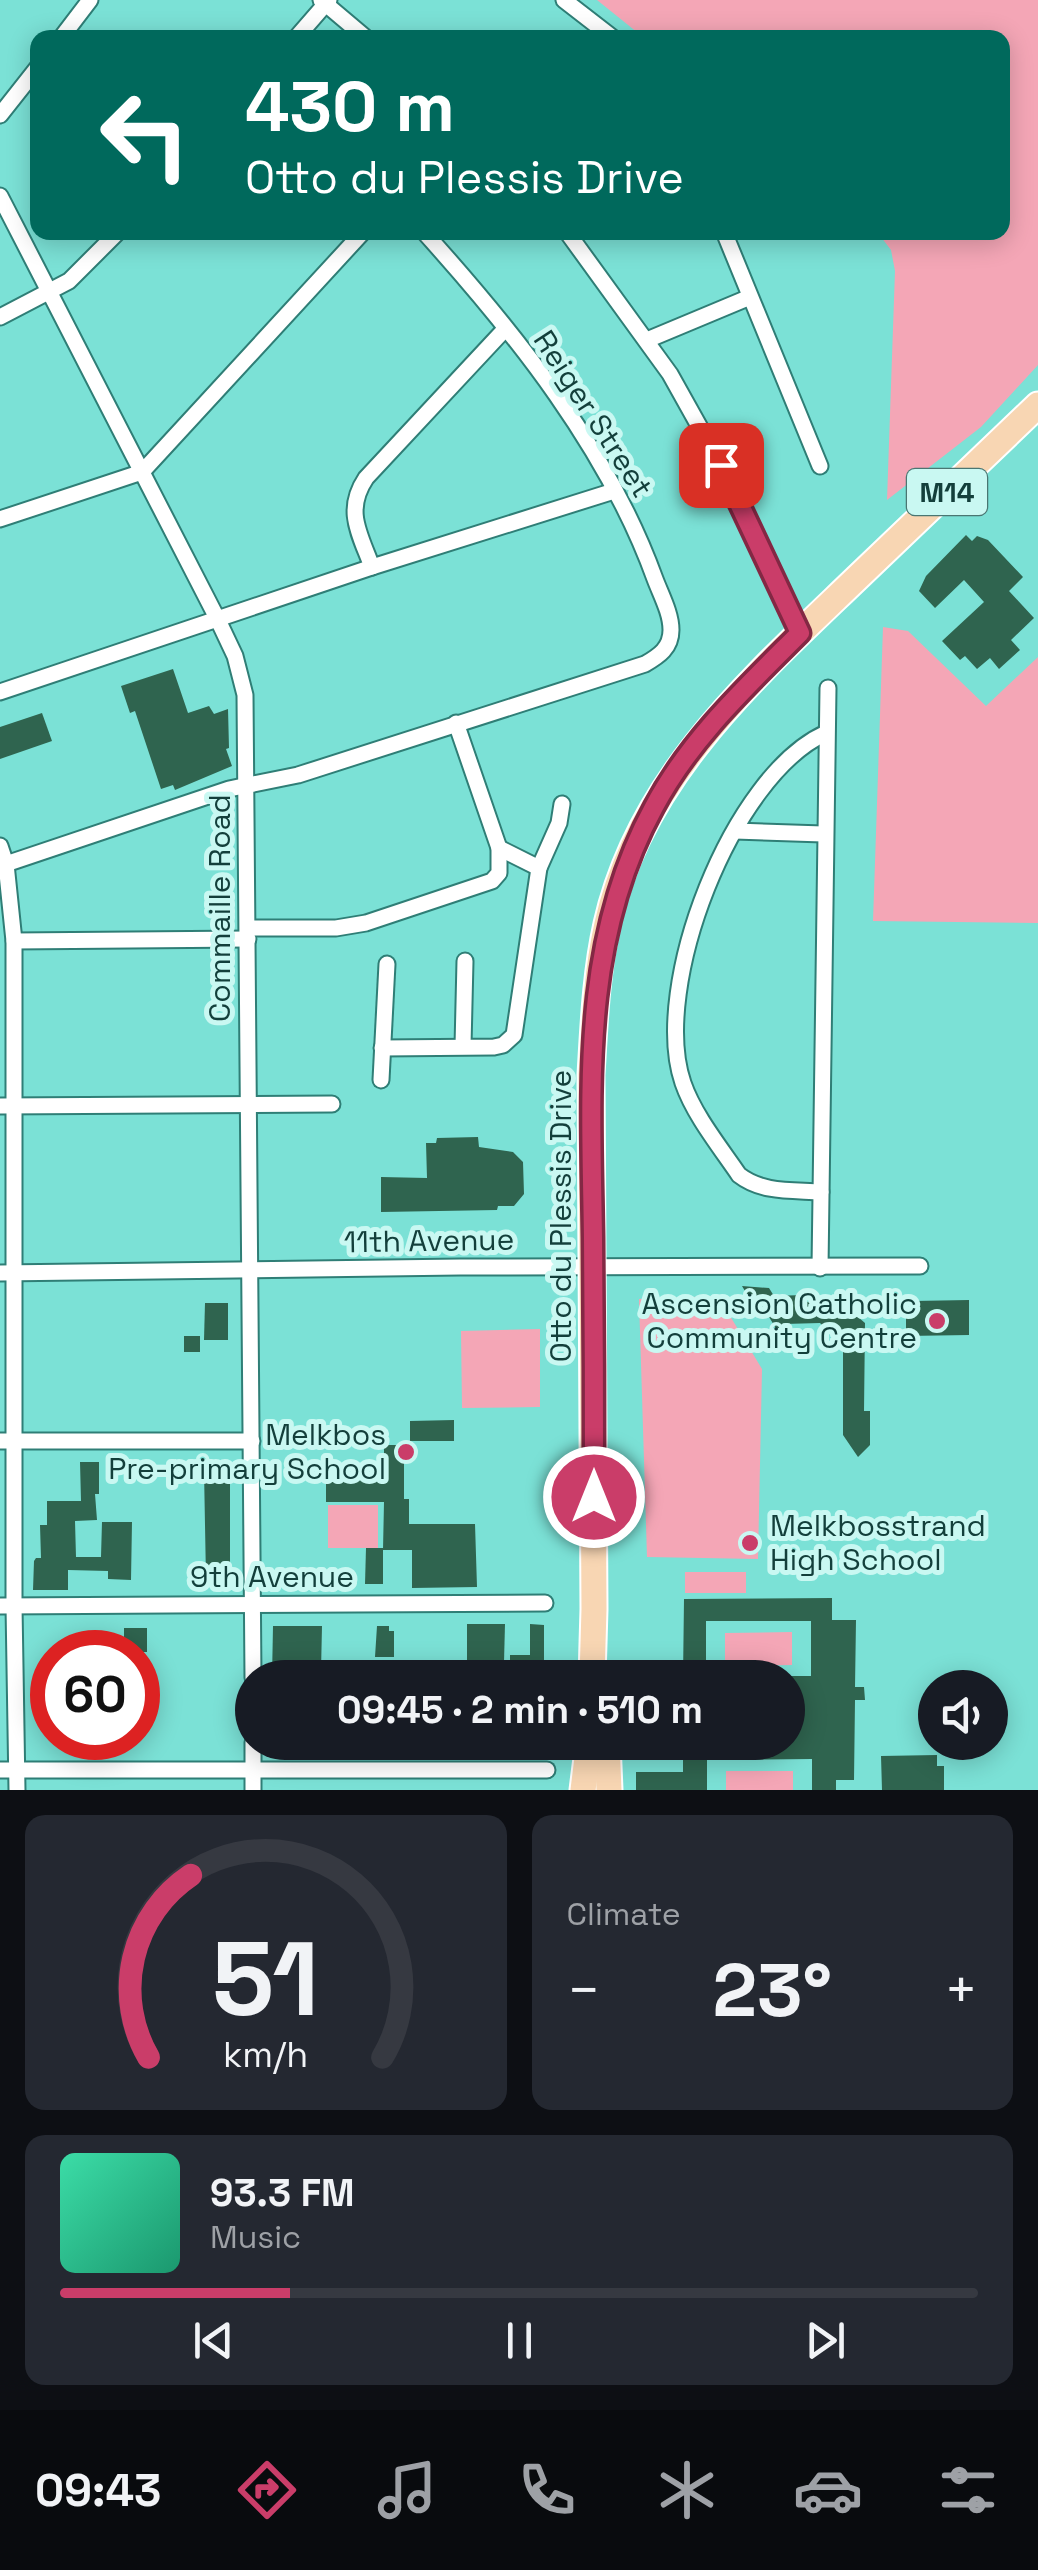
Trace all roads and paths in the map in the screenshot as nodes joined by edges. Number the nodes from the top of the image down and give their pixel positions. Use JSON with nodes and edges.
{"nodes":[{"id":1,"x":90,"y":0,"type":"edge"},
{"id":2,"x":564,"y":0,"type":"edge"},
{"id":3,"x":325,"y":1,"type":"edge"},
{"id":4,"x":67,"y":30,"type":"edge"},
{"id":5,"x":302,"y":30,"type":"edge"},
{"id":6,"x":357,"y":30,"type":"edge"},
{"id":7,"x":603,"y":30,"type":"edge"},
{"id":8,"x":30,"y":77,"type":"edge"},
{"id":9,"x":0,"y":115,"type":"edge"},
{"id":10,"x":0,"y":196,"type":"edge"},
{"id":11,"x":111,"y":240,"type":"edge"},
{"id":12,"x":356,"y":240,"type":"edge"},
{"id":13,"x":431,"y":240,"type":"edge"},
{"id":14,"x":573,"y":240,"type":"edge"},
{"id":15,"x":727,"y":240,"type":"edge"},
{"id":16,"x":49,"y":291,"type":"junction"},
{"id":17,"x":750,"y":297,"type":"junction"},
{"id":18,"x":0,"y":317,"type":"edge"},
{"id":19,"x":505,"y":329,"type":"junction"},
{"id":20,"x":647,"y":340,"type":"junction"},
{"id":21,"x":1038,"y":405,"type":"edge"},
{"id":22,"x":820,"y":466,"type":"dead end"},
{"id":23,"x":142,"y":472,"type":"junction"},
{"id":24,"x":614,"y":490,"type":"junction"},
{"id":25,"x":0,"y":519,"type":"edge"},
{"id":26,"x":372,"y":568,"type":"junction"},
{"id":27,"x":218,"y":620,"type":"junction"},
{"id":28,"x":800,"y":633,"type":"junction"},
{"id":29,"x":828,"y":688,"type":"dead end"},
{"id":30,"x":0,"y":692,"type":"edge"},
{"id":31,"x":456,"y":723,"type":"junction"},
{"id":32,"x":826,"y":733,"type":"junction"},
{"id":33,"x":247,"y":787,"type":"junction"},
{"id":34,"x":562,"y":804,"type":"dead end"},
{"id":35,"x":735,"y":831,"type":"junction"},
{"id":36,"x":824,"y":834,"type":"junction"},
{"id":37,"x":0,"y":846,"type":"edge"},
{"id":38,"x":499,"y":848,"type":"junction"},
{"id":39,"x":3,"y":865,"type":"edge"},
{"id":40,"x":540,"y":868,"type":"junction"},
{"id":41,"x":248,"y":934,"type":"junction"},
{"id":42,"x":14,"y":941,"type":"junction"},
{"id":43,"x":465,"y":962,"type":"dead end"},
{"id":44,"x":386,"y":964,"type":"dead end"},
{"id":45,"x":463,"y":1046,"type":"junction"},
{"id":46,"x":382,"y":1048,"type":"junction"},
{"id":47,"x":381,"y":1080,"type":"dead end"},
{"id":48,"x":332,"y":1104,"type":"dead end"},
{"id":49,"x":249,"y":1105,"type":"junction"},
{"id":50,"x":7,"y":1106,"type":"edge"},
{"id":51,"x":821,"y":1192,"type":"junction"},
{"id":52,"x":920,"y":1266,"type":"dead end"},
{"id":53,"x":594,"y":1267,"type":"junction"},
{"id":54,"x":820,"y":1268,"type":"junction"},
{"id":55,"x":250,"y":1271,"type":"junction"},
{"id":56,"x":7,"y":1274,"type":"edge"},
{"id":57,"x":7,"y":1441,"type":"edge"},
{"id":58,"x":252,"y":1441,"type":"junction"},
{"id":59,"x":545,"y":1603,"type":"dead end"},
{"id":60,"x":252,"y":1605,"type":"junction"},
{"id":61,"x":7,"y":1606,"type":"edge"},
{"id":62,"x":594,"y":1609,"type":"junction"},
{"id":63,"x":253,"y":1660,"type":"edge"},
{"id":64,"x":593,"y":1660,"type":"edge"},
{"id":65,"x":599,"y":1660,"type":"edge"},
{"id":66,"x":254,"y":1760,"type":"edge"},
{"id":67,"x":587,"y":1760,"type":"edge"},
{"id":68,"x":608,"y":1760,"type":"edge"},
{"id":69,"x":0,"y":1770,"type":"edge"},
{"id":70,"x":17,"y":1770,"type":"junction"},
{"id":71,"x":254,"y":1770,"type":"junction"},
{"id":72,"x":547,"y":1770,"type":"dead end"},
{"id":73,"x":17,"y":1790,"type":"edge"},
{"id":74,"x":254,"y":1790,"type":"edge"},
{"id":75,"x":583,"y":1790,"type":"edge"},
{"id":76,"x":609,"y":1790,"type":"edge"}],
"edges":[{"from":1,"to":4,"type":"street"},
{"from":2,"to":7,"type":"street"},
{"from":3,"to":5,"type":"street"},
{"from":3,"to":6,"type":"street"},
{"from":8,"to":9,"type":"street"},
{"from":10,"to":16,"type":"street","name":"Commaille Road"},
{"from":11,"to":16,"type":"street"},
{"from":12,"to":23,"type":"street"},
{"from":13,"to":19,"type":"street","name":"Reiger Street"},
{"from":14,"to":20,"type":"street"},
{"from":15,"to":17,"type":"street"},
{"from":16,"to":18,"type":"street"},
{"from":16,"to":23,"type":"street","name":"Commaille Road"},
{"from":17,"to":20,"type":"street"},
{"from":17,"to":22,"type":"street"},
{"from":19,"to":24,"type":"street","name":"Reiger Street"},
{"from":19,"to":26,"type":"street"},
{"from":20,"to":28,"type":"street"},
{"from":21,"to":28,"type":"main road","number":"M14"},
{"from":23,"to":25,"type":"street"},
{"from":23,"to":27,"type":"street","name":"Commaille Road"},
{"from":24,"to":26,"type":"street"},
{"from":24,"to":31,"type":"street","name":"Reiger Street"},
{"from":26,"to":27,"type":"street"},
{"from":27,"to":30,"type":"street"},
{"from":27,"to":33,"type":"street","name":"Commaille Road"},
{"from":28,"to":53,"type":"main road","name":"Otto du Plessis Drive","number":"M14"},
{"from":29,"to":32,"type":"street"},
{"from":31,"to":33,"type":"street"},
{"from":31,"to":38,"type":"street"},
{"from":32,"to":35,"type":"street"},
{"from":32,"to":36,"type":"street"},
{"from":33,"to":39,"type":"street"},
{"from":33,"to":41,"type":"street","name":"Commaille Road"},
{"from":34,"to":40,"type":"street"},
{"from":35,"to":36,"type":"street"},
{"from":35,"to":51,"type":"street"},
{"from":36,"to":51,"type":"street"},
{"from":37,"to":39,"type":"street"},
{"from":38,"to":40,"type":"street"},
{"from":38,"to":41,"type":"street"},
{"from":39,"to":42,"type":"street"},
{"from":40,"to":45,"type":"street"},
{"from":41,"to":42,"type":"street"},
{"from":41,"to":49,"type":"street","name":"Commaille Road"},
{"from":42,"to":50,"type":"street"},
{"from":43,"to":45,"type":"street"},
{"from":44,"to":46,"type":"street"},
{"from":45,"to":46,"type":"street"},
{"from":46,"to":47,"type":"street"},
{"from":48,"to":49,"type":"street"},
{"from":49,"to":50,"type":"street"},
{"from":49,"to":55,"type":"street","name":"Commaille Road"},
{"from":50,"to":56,"type":"street"},
{"from":51,"to":54,"type":"street"},
{"from":52,"to":54,"type":"street","name":"11th Avenue"},
{"from":53,"to":54,"type":"street","name":"11th Avenue"},
{"from":53,"to":55,"type":"street","name":"11th Avenue"},
{"from":53,"to":62,"type":"main road","name":"Otto du Plessis Drive","number":"M14"},
{"from":55,"to":56,"type":"street","name":"11th Avenue"},
{"from":55,"to":58,"type":"street","name":"Commaille Road"},
{"from":56,"to":57,"type":"street"},
{"from":57,"to":58,"type":"street"},
{"from":57,"to":61,"type":"street"},
{"from":58,"to":60,"type":"street","name":"Commaille Road"},
{"from":59,"to":60,"type":"street","name":"9th Avenue"},
{"from":60,"to":61,"type":"street","name":"9th Avenue"},
{"from":60,"to":63,"type":"street","name":"Commaille Road"},
{"from":61,"to":70,"type":"street"},
{"from":62,"to":64,"type":"main road","name":"Otto du Plessis Drive","number":"M14"},
{"from":62,"to":65,"type":"main road","name":"Otto du Plessis Drive","number":"M14"},
{"from":66,"to":71,"type":"street"},
{"from":67,"to":75,"type":"main road"},
{"from":68,"to":76,"type":"main road"},
{"from":69,"to":70,"type":"street"},
{"from":70,"to":71,"type":"street"},
{"from":70,"to":73,"type":"street"},
{"from":71,"to":72,"type":"street"},
{"from":71,"to":74,"type":"street"}]}
